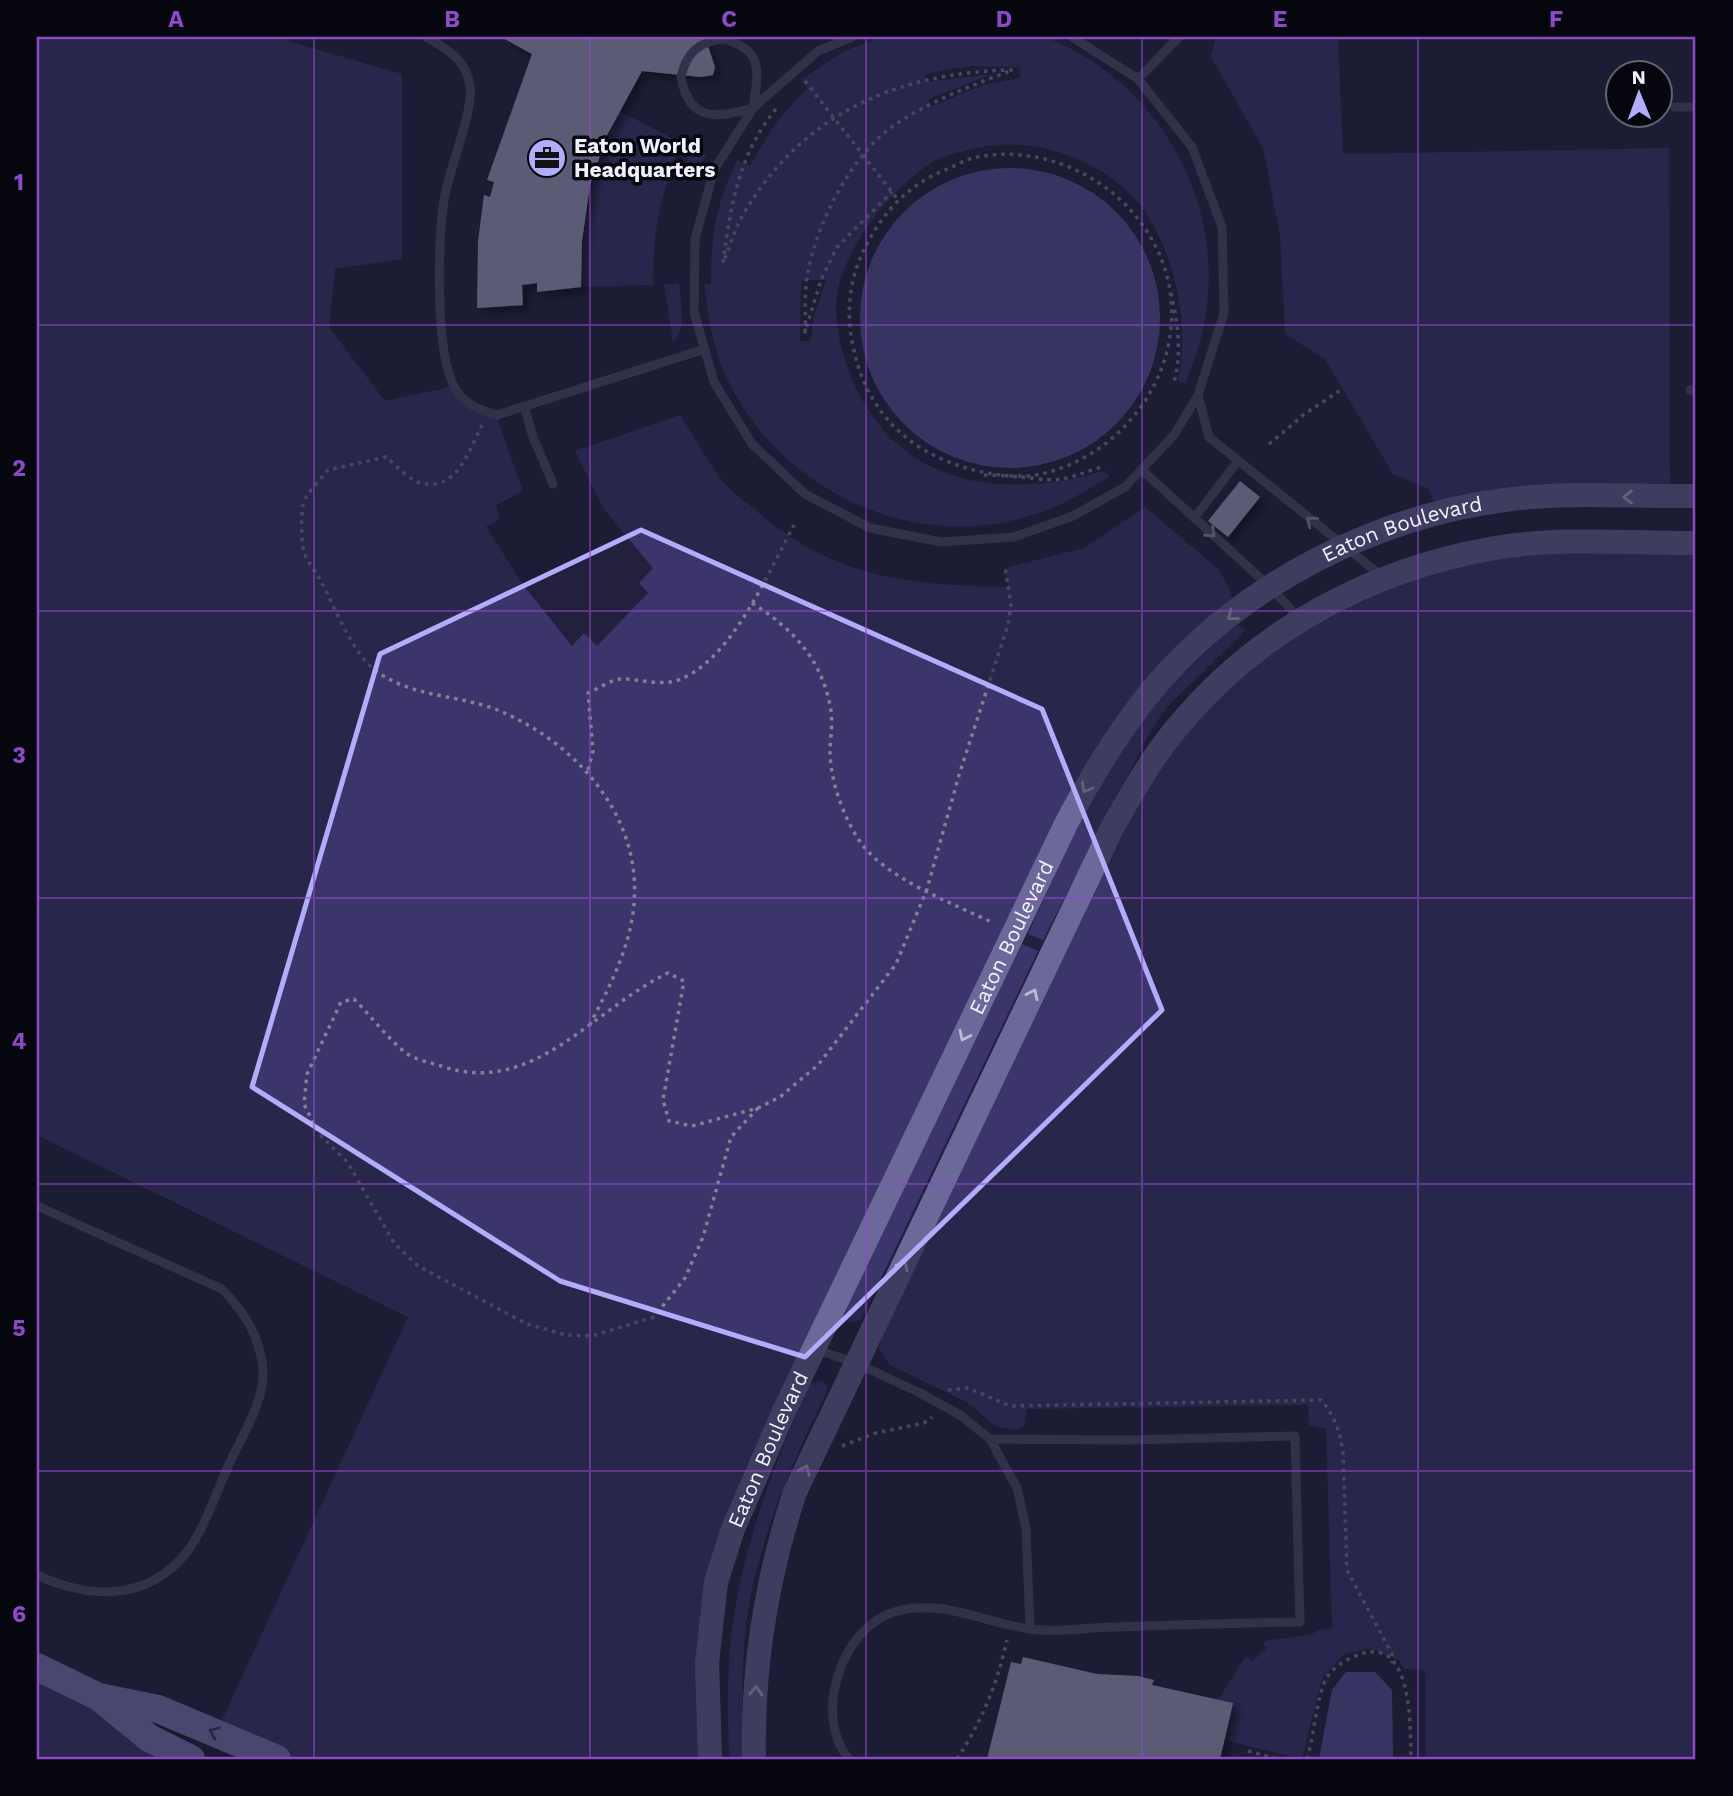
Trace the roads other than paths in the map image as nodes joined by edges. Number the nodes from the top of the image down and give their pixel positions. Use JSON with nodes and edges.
{"nodes":[{"id":1,"x":426,"y":37,"type":"edge"},
{"id":2,"x":852,"y":37,"type":"edge"},
{"id":3,"x":1072,"y":37,"type":"edge"},
{"id":4,"x":1180,"y":37,"type":"edge"},
{"id":5,"x":1138,"y":79,"type":"junction"},
{"id":6,"x":1675,"y":107,"type":"dead end"},
{"id":7,"x":1696,"y":107,"type":"edge"},
{"id":8,"x":753,"y":108,"type":"junction"},
{"id":9,"x":705,"y":349,"type":"junction"},
{"id":10,"x":1198,"y":395,"type":"junction"},
{"id":11,"x":524,"y":406,"type":"junction"},
{"id":12,"x":1238,"y":461,"type":"junction"},
{"id":13,"x":1142,"y":470,"type":"junction"},
{"id":14,"x":553,"y":484,"type":"dead end"},
{"id":15,"x":1696,"y":496,"type":"edge"},
{"id":16,"x":1195,"y":517,"type":"junction"},
{"id":17,"x":1696,"y":543,"type":"edge"},
{"id":18,"x":1344,"y":548,"type":"junction"},
{"id":19,"x":1384,"y":578,"type":"junction"},
{"id":20,"x":1270,"y":587,"type":"junction"},
{"id":21,"x":1300,"y":620,"type":"junction"},
{"id":22,"x":37,"y":1206,"type":"edge"},
{"id":23,"x":814,"y":1349,"type":"junction"},
{"id":24,"x":856,"y":1363,"type":"junction"},
{"id":25,"x":990,"y":1439,"type":"junction"},
{"id":26,"x":37,"y":1575,"type":"edge"},
{"id":27,"x":1030,"y":1629,"type":"junction"},
{"id":28,"x":37,"y":1667,"type":"edge"},
{"id":29,"x":99,"y":1697,"type":"junction"},
{"id":30,"x":191,"y":1759,"type":"edge"},
{"id":31,"x":276,"y":1759,"type":"edge"},
{"id":32,"x":710,"y":1759,"type":"edge"},
{"id":33,"x":754,"y":1759,"type":"edge"},
{"id":34,"x":849,"y":1759,"type":"edge"}],
"edges":[{"from":1,"to":11,"type":"lane"},
{"from":2,"to":8,"type":"lane"},
{"from":3,"to":5,"type":"lane"},
{"from":4,"to":5,"type":"lane"},
{"from":5,"to":10,"type":"lane"},
{"from":6,"to":7,"type":"lane"},
{"from":8,"to":8,"type":"lane"},
{"from":8,"to":9,"type":"lane"},
{"from":9,"to":11,"type":"lane"},
{"from":9,"to":13,"type":"lane"},
{"from":10,"to":12,"type":"lane"},
{"from":10,"to":13,"type":"lane"},
{"from":11,"to":14,"type":"lane"},
{"from":12,"to":16,"type":"lane"},
{"from":18,"to":12,"type":"lane","one_way":true},
{"from":13,"to":16,"type":"lane"},
{"from":15,"to":18,"type":"street","name":"Eaton Boulevard","one_way":true},
{"from":16,"to":20,"type":"lane","one_way":true},
{"from":17,"to":19,"type":"street","name":"Eaton Boulevard"},
{"from":18,"to":19,"type":"lane"},
{"from":18,"to":20,"type":"street","name":"Eaton Boulevard"},
{"from":19,"to":21,"type":"street","name":"Eaton Boulevard"},
{"from":20,"to":21,"type":"lane"},
{"from":20,"to":23,"type":"street","name":"Eaton Boulevard","one_way":true},
{"from":24,"to":21,"type":"street","name":"Eaton Boulevard","one_way":true},
{"from":22,"to":26,"type":"lane"},
{"from":23,"to":24,"type":"lane"},
{"from":23,"to":32,"type":"street","name":"Eaton Boulevard"},
{"from":24,"to":25,"type":"lane"},
{"from":33,"to":24,"type":"street","name":"Eaton Boulevard","one_way":true},
{"from":25,"to":27,"type":"lane"},
{"from":25,"to":27,"type":"lane"},
{"from":27,"to":34,"type":"lane"},
{"from":28,"to":29,"type":"main road"},
{"from":29,"to":30,"type":"main road"},
{"from":31,"to":29,"type":"main road","one_way":true}]}
